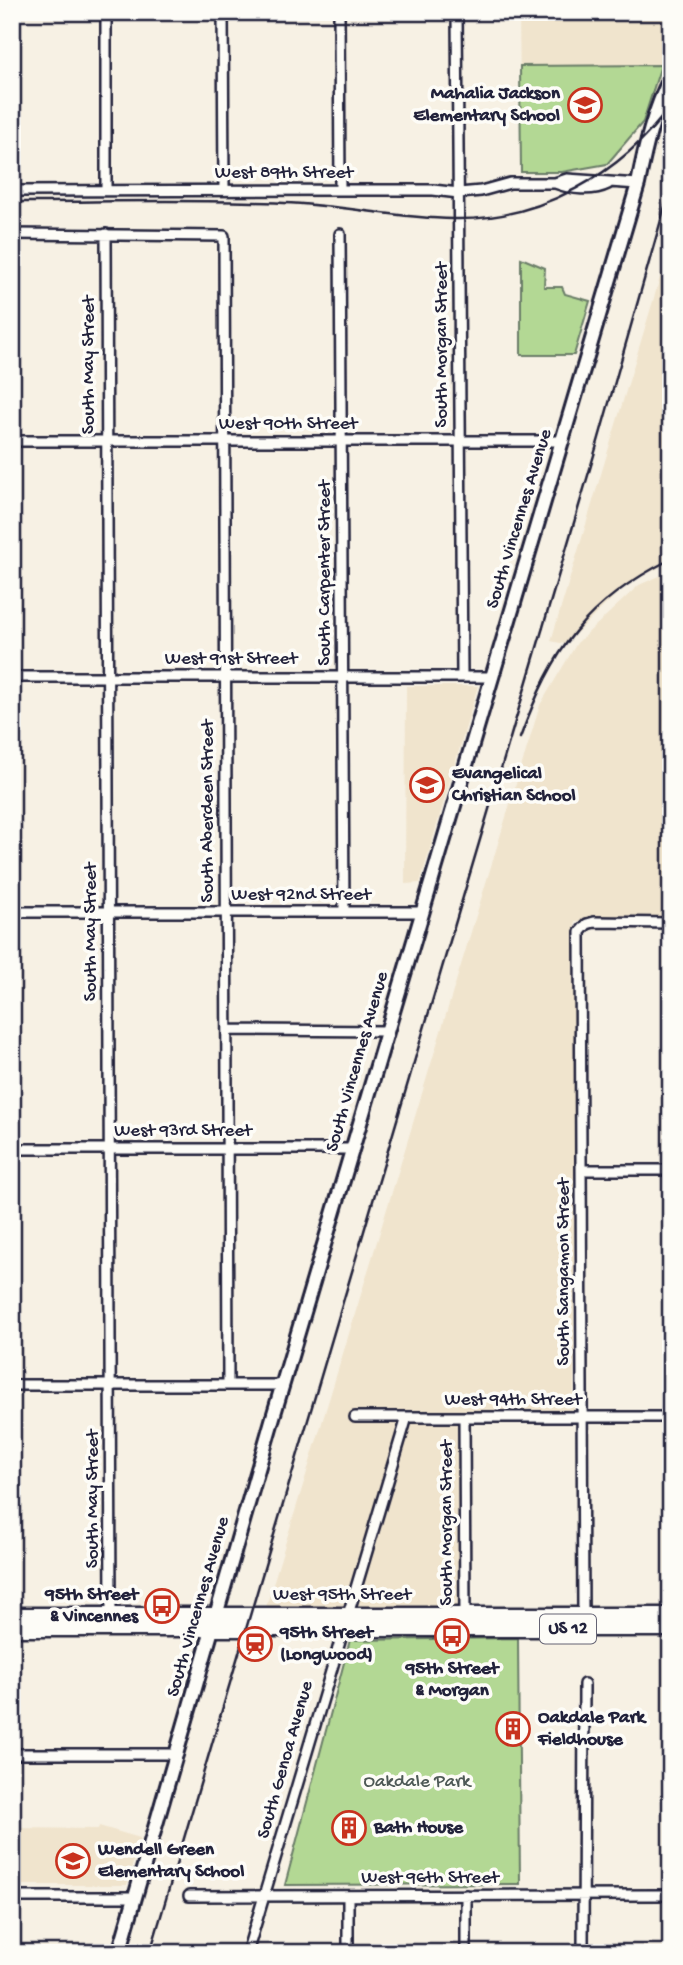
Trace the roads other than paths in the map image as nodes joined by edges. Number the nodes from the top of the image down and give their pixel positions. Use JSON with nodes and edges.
{"nodes":[{"id":1,"x":106,"y":12,"type":"edge"},
{"id":2,"x":223,"y":12,"type":"edge"},
{"id":3,"x":340,"y":12,"type":"edge"},
{"id":4,"x":457,"y":12,"type":"edge"},
{"id":5,"x":671,"y":77,"type":"edge"},
{"id":6,"x":671,"y":95,"type":"edge"},
{"id":7,"x":638,"y":184,"type":"junction"},
{"id":8,"x":106,"y":190,"type":"junction"},
{"id":9,"x":224,"y":190,"type":"junction"},
{"id":10,"x":340,"y":190,"type":"junction"},
{"id":11,"x":12,"y":191,"type":"edge"},
{"id":12,"x":459,"y":193,"type":"junction"},
{"id":13,"x":12,"y":234,"type":"edge"},
{"id":14,"x":106,"y":234,"type":"junction"},
{"id":15,"x":341,"y":234,"type":"dead end"},
{"id":16,"x":12,"y":441,"type":"edge"},
{"id":17,"x":107,"y":441,"type":"junction"},
{"id":18,"x":225,"y":441,"type":"junction"},
{"id":19,"x":342,"y":441,"type":"junction"},
{"id":20,"x":460,"y":441,"type":"junction"},
{"id":21,"x":564,"y":441,"type":"junction"},
{"id":22,"x":12,"y":677,"type":"edge"},
{"id":23,"x":108,"y":677,"type":"junction"},
{"id":24,"x":225,"y":677,"type":"junction"},
{"id":25,"x":344,"y":677,"type":"junction"},
{"id":26,"x":462,"y":677,"type":"junction"},
{"id":27,"x":492,"y":677,"type":"junction"},
{"id":28,"x":12,"y":912,"type":"edge"},
{"id":29,"x":108,"y":912,"type":"junction"},
{"id":30,"x":226,"y":912,"type":"junction"},
{"id":31,"x":344,"y":912,"type":"junction"},
{"id":32,"x":423,"y":912,"type":"junction"},
{"id":33,"x":671,"y":923,"type":"edge"},
{"id":34,"x":226,"y":1030,"type":"junction"},
{"id":35,"x":388,"y":1031,"type":"junction"},
{"id":36,"x":12,"y":1149,"type":"edge"},
{"id":37,"x":109,"y":1149,"type":"junction"},
{"id":38,"x":227,"y":1149,"type":"junction"},
{"id":39,"x":353,"y":1149,"type":"junction"},
{"id":40,"x":581,"y":1170,"type":"junction"},
{"id":41,"x":671,"y":1170,"type":"edge"},
{"id":42,"x":12,"y":1385,"type":"edge"},
{"id":43,"x":110,"y":1385,"type":"junction"},
{"id":44,"x":228,"y":1385,"type":"junction"},
{"id":45,"x":283,"y":1385,"type":"junction"},
{"id":46,"x":355,"y":1417,"type":"dead end"},
{"id":47,"x":407,"y":1417,"type":"junction"},
{"id":48,"x":464,"y":1417,"type":"junction"},
{"id":49,"x":582,"y":1417,"type":"junction"},
{"id":50,"x":671,"y":1418,"type":"edge"},
{"id":51,"x":12,"y":1615,"type":"edge"},
{"id":52,"x":583,"y":1615,"type":"junction"},
{"id":53,"x":671,"y":1615,"type":"edge"},
{"id":54,"x":214,"y":1621,"type":"junction"},
{"id":55,"x":111,"y":1622,"type":"junction"},
{"id":56,"x":345,"y":1622,"type":"junction"},
{"id":57,"x":465,"y":1622,"type":"junction"},
{"id":58,"x":12,"y":1629,"type":"edge"},
{"id":59,"x":671,"y":1629,"type":"edge"},
{"id":60,"x":584,"y":1684,"type":"dead end"},
{"id":61,"x":12,"y":1754,"type":"edge"},
{"id":62,"x":178,"y":1754,"type":"junction"},
{"id":63,"x":466,"y":1895,"type":"junction"},
{"id":64,"x":583,"y":1895,"type":"junction"},
{"id":65,"x":671,"y":1895,"type":"edge"},
{"id":66,"x":189,"y":1896,"type":"dead end"},
{"id":67,"x":264,"y":1896,"type":"junction"},
{"id":68,"x":348,"y":1896,"type":"junction"},
{"id":69,"x":12,"y":1897,"type":"edge"},
{"id":70,"x":136,"y":1897,"type":"junction"},
{"id":71,"x":119,"y":1953,"type":"edge"},
{"id":72,"x":247,"y":1953,"type":"edge"},
{"id":73,"x":348,"y":1953,"type":"edge"},
{"id":74,"x":466,"y":1953,"type":"edge"},
{"id":75,"x":583,"y":1953,"type":"edge"}],
"edges":[{"from":1,"to":8,"type":"street"},
{"from":2,"to":9,"type":"street"},
{"from":3,"to":10,"type":"street"},
{"from":4,"to":12,"type":"street","name":"South Morgan Street"},
{"from":5,"to":7,"type":"main road","name":"South Vincennes Avenue"},
{"from":6,"to":7,"type":"main road","name":"South Vincennes Avenue"},
{"from":7,"to":12,"type":"street","name":"West 89th Street"},
{"from":7,"to":21,"type":"main road","name":"South Vincennes Avenue"},
{"from":8,"to":9,"type":"street","name":"West 89th Street"},
{"from":8,"to":11,"type":"street","name":"West 89th Street"},
{"from":9,"to":10,"type":"street","name":"West 89th Street"},
{"from":10,"to":12,"type":"street","name":"West 89th Street"},
{"from":12,"to":20,"type":"street","name":"South Morgan Street"},
{"from":13,"to":14,"type":"street"},
{"from":14,"to":17,"type":"street","name":"South May Street"},
{"from":14,"to":18,"type":"street","name":"South Aberdeen Street"},
{"from":15,"to":19,"type":"street","name":"South Carpenter Street"},
{"from":16,"to":17,"type":"street","name":"West 90th Street"},
{"from":17,"to":18,"type":"street","name":"West 90th Street"},
{"from":17,"to":23,"type":"street","name":"South May Street"},
{"from":18,"to":19,"type":"street","name":"West 90th Street"},
{"from":18,"to":24,"type":"street","name":"South Aberdeen Street"},
{"from":19,"to":20,"type":"street","name":"West 90th Street"},
{"from":19,"to":25,"type":"street","name":"South Carpenter Street"},
{"from":20,"to":21,"type":"street","name":"West 90th Street"},
{"from":20,"to":26,"type":"street","name":"South Morgan Street"},
{"from":21,"to":27,"type":"main road","name":"South Vincennes Avenue"},
{"from":22,"to":23,"type":"street","name":"West 91st Street"},
{"from":23,"to":24,"type":"street","name":"West 91st Street"},
{"from":23,"to":29,"type":"street","name":"South May Street"},
{"from":24,"to":25,"type":"street","name":"West 91st Street"},
{"from":24,"to":30,"type":"street","name":"South Aberdeen Street"},
{"from":25,"to":26,"type":"street","name":"West 91st Street"},
{"from":25,"to":31,"type":"street","name":"South Carpenter Street"},
{"from":26,"to":27,"type":"street","name":"West 91st Street"},
{"from":27,"to":32,"type":"main road","name":"South Vincennes Avenue"},
{"from":28,"to":29,"type":"street","name":"West 92nd Street"},
{"from":29,"to":30,"type":"street","name":"West 92nd Street"},
{"from":29,"to":37,"type":"street","name":"South May Street"},
{"from":30,"to":31,"type":"street","name":"West 92nd Street"},
{"from":30,"to":34,"type":"street","name":"South Aberdeen Street"},
{"from":31,"to":32,"type":"street","name":"West 92nd Street"},
{"from":32,"to":35,"type":"main road","name":"South Vincennes Avenue"},
{"from":33,"to":40,"type":"street","name":"South Sangamon Street"},
{"from":34,"to":35,"type":"street"},
{"from":34,"to":38,"type":"street","name":"South Aberdeen Street"},
{"from":35,"to":39,"type":"main road","name":"South Vincennes Avenue"},
{"from":36,"to":37,"type":"street","name":"West 93rd Street"},
{"from":37,"to":38,"type":"street","name":"West 93rd Street"},
{"from":37,"to":43,"type":"street","name":"South May Street"},
{"from":38,"to":39,"type":"street","name":"West 93rd Street"},
{"from":38,"to":44,"type":"street","name":"South Aberdeen Street"},
{"from":39,"to":45,"type":"main road","name":"South Vincennes Avenue"},
{"from":40,"to":41,"type":"street"},
{"from":40,"to":49,"type":"street","name":"South Sangamon Street"},
{"from":42,"to":43,"type":"street"},
{"from":43,"to":44,"type":"street"},
{"from":43,"to":55,"type":"street","name":"South May Street"},
{"from":44,"to":45,"type":"street"},
{"from":45,"to":54,"type":"main road","name":"South Vincennes Avenue"},
{"from":46,"to":47,"type":"street","name":"West 94th Street"},
{"from":47,"to":48,"type":"street","name":"West 94th Street"},
{"from":47,"to":56,"type":"street","name":"South Genoa Avenue"},
{"from":48,"to":49,"type":"street","name":"West 94th Street"},
{"from":48,"to":57,"type":"street","name":"South Morgan Street"},
{"from":49,"to":50,"type":"street","name":"West 94th Street"},
{"from":49,"to":52,"type":"street","name":"South Sangamon Street"},
{"from":51,"to":55,"type":"main road","name":"West 95th Street","number":"US 12"},
{"from":52,"to":53,"type":"main road","name":"West 95th Street","number":"US 12"},
{"from":52,"to":57,"type":"main road","name":"West 95th Street","number":"US 12"},
{"from":54,"to":55,"type":"main road","name":"West 95th Street","number":"US 12"},
{"from":54,"to":56,"type":"main road","name":"West 95th Street","number":"US 12"},
{"from":54,"to":62,"type":"main road","name":"South Vincennes Avenue"},
{"from":55,"to":58,"type":"main road","name":"West 95th Street","number":"US 12"},
{"from":56,"to":57,"type":"main road","name":"West 95th Street","number":"US 12"},
{"from":56,"to":67,"type":"street","name":"South Genoa Avenue"},
{"from":57,"to":59,"type":"main road","name":"West 95th Street","number":"US 12"},
{"from":60,"to":64,"type":"street"},
{"from":61,"to":62,"type":"street"},
{"from":62,"to":70,"type":"main road","name":"South Vincennes Avenue"},
{"from":63,"to":64,"type":"street","name":"West 96th Street"},
{"from":63,"to":68,"type":"street","name":"West 96th Street"},
{"from":63,"to":74,"type":"street"},
{"from":64,"to":65,"type":"street","name":"West 96th Street"},
{"from":64,"to":75,"type":"street"},
{"from":66,"to":67,"type":"street","name":"West 96th Street"},
{"from":67,"to":68,"type":"street","name":"West 96th Street"},
{"from":67,"to":72,"type":"street","name":"South Genoa Avenue"},
{"from":68,"to":73,"type":"street"},
{"from":69,"to":70,"type":"street"},
{"from":70,"to":71,"type":"main road","name":"South Vincennes Avenue"}]}
